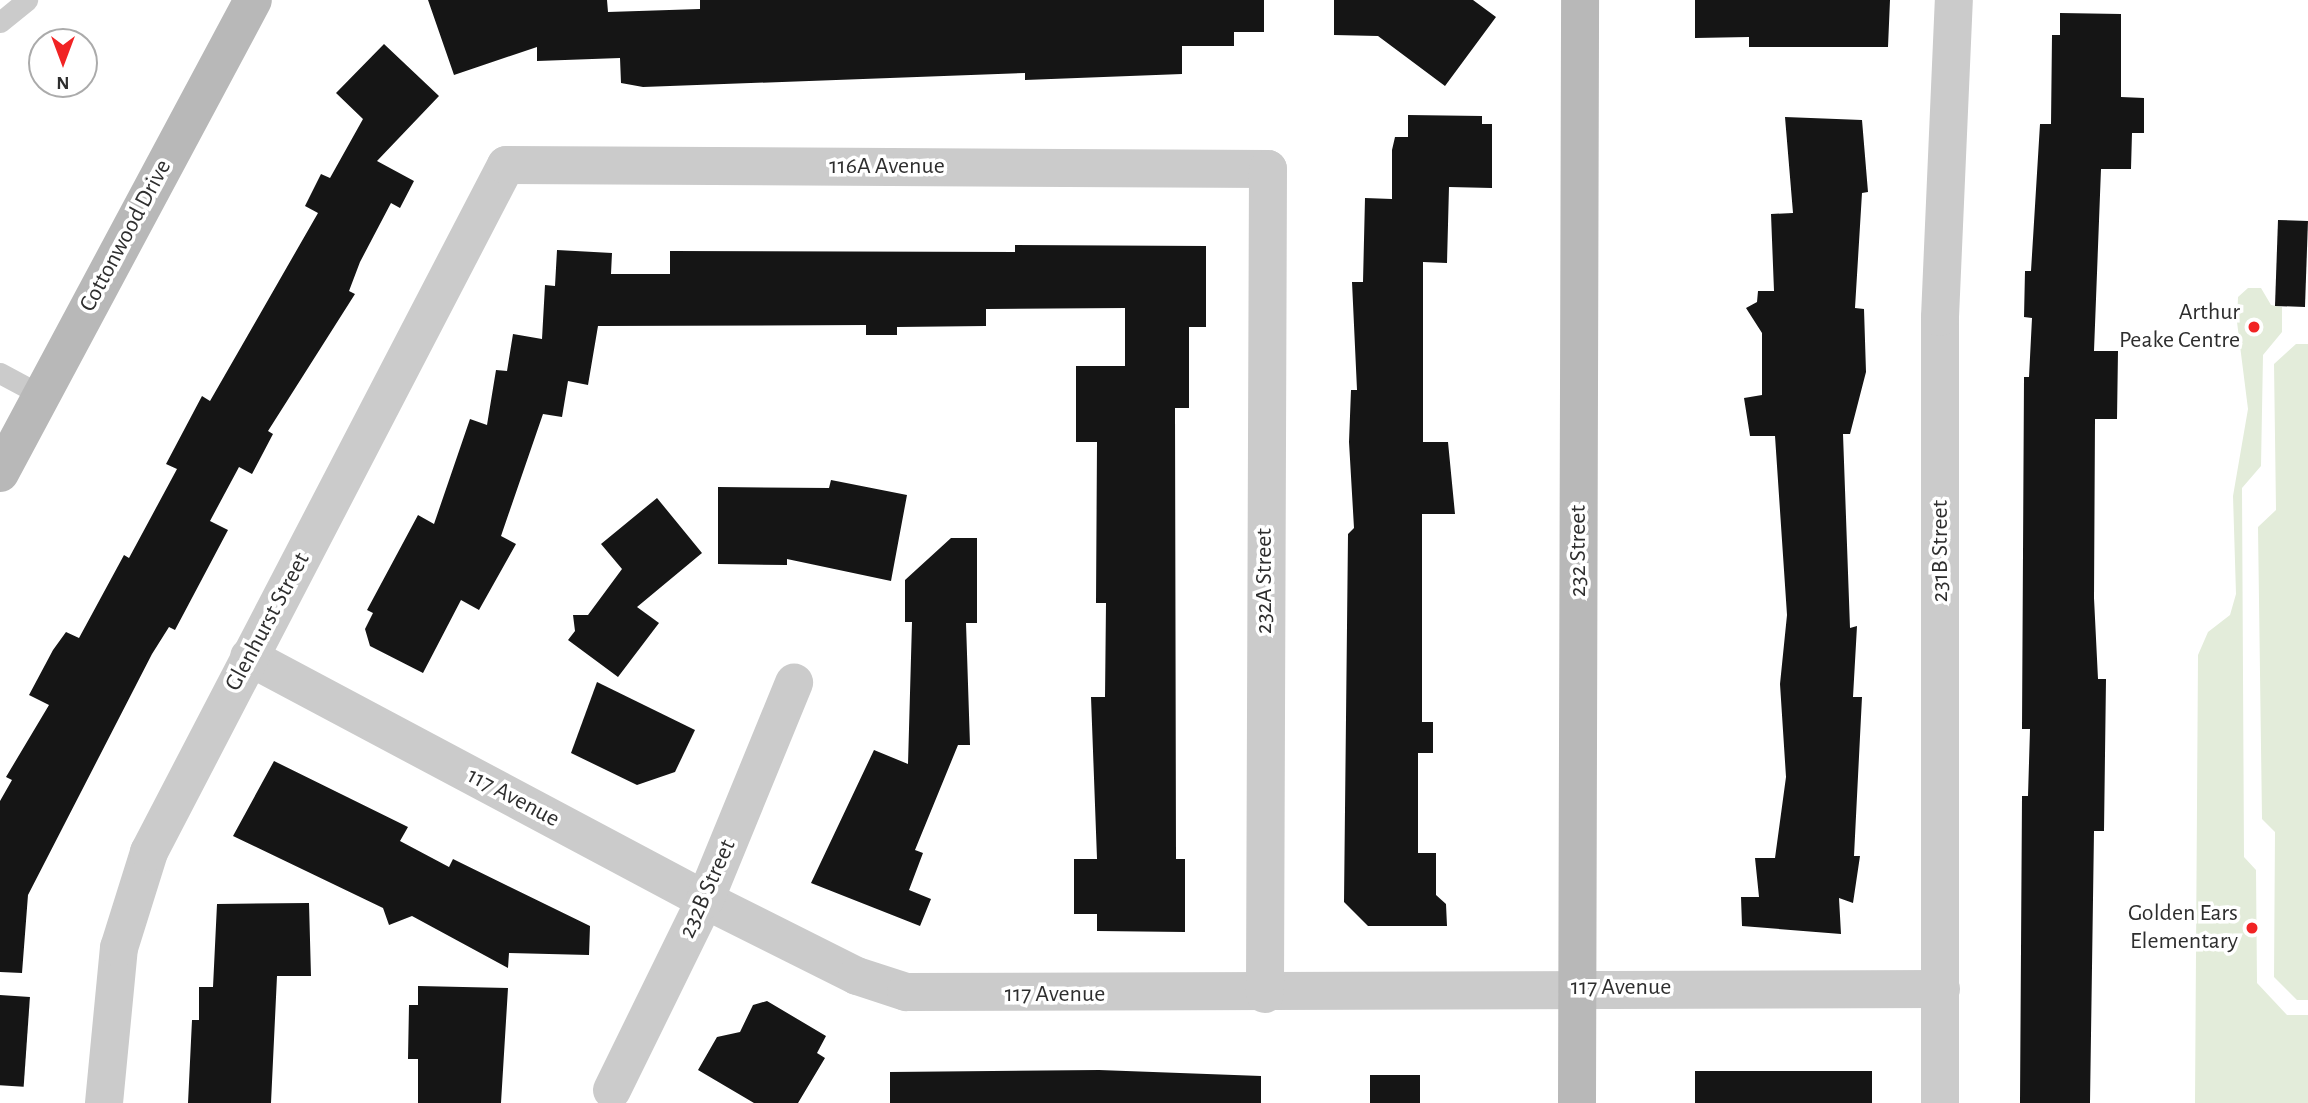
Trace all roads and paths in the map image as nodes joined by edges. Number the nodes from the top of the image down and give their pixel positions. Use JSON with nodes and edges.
{"nodes":[{"id":1,"x":27,"y":0,"type":"edge"},
{"id":2,"x":253,"y":0,"type":"edge"},
{"id":3,"x":1580,"y":0,"type":"edge"},
{"id":4,"x":1954,"y":0,"type":"edge"},
{"id":5,"x":0,"y":22,"type":"edge"},
{"id":6,"x":506,"y":165,"type":"joint"},
{"id":7,"x":1268,"y":169,"type":"joint"},
{"id":8,"x":0,"y":373,"type":"edge"},
{"id":9,"x":41,"y":394,"type":"junction"},
{"id":10,"x":0,"y":473,"type":"edge"},
{"id":11,"x":249,"y":657,"type":"junction"},
{"id":12,"x":794,"y":683,"type":"dead end"},
{"id":13,"x":705,"y":900,"type":"junction"},
{"id":14,"x":1577,"y":988,"type":"junction"},
{"id":15,"x":1941,"y":989,"type":"junction"},
{"id":16,"x":1265,"y":994,"type":"junction"},
{"id":17,"x":612,"y":1090,"type":"dead end"},
{"id":18,"x":104,"y":1103,"type":"edge"},
{"id":19,"x":1577,"y":1103,"type":"edge"},
{"id":20,"x":1940,"y":1103,"type":"edge"}],
"edges":[{"from":1,"to":5,"type":"lane"},
{"from":2,"to":9,"type":"main road","name":"Cottonwood Drive"},
{"from":3,"to":14,"type":"main road","name":"232 Street"},
{"from":4,"to":15,"type":"street","name":"231B Street"},
{"from":6,"to":7,"type":"street","name":"116A Avenue"},
{"from":6,"to":11,"type":"street","name":"Glenhurst Street"},
{"from":7,"to":16,"type":"street","name":"232A Street"},
{"from":8,"to":9,"type":"lane"},
{"from":9,"to":10,"type":"main road","name":"Cottonwood Drive"},
{"from":11,"to":13,"type":"street","name":"117 Avenue"},
{"from":11,"to":18,"type":"street","name":"Glenhurst Street"},
{"from":12,"to":13,"type":"street","name":"232B Street"},
{"from":13,"to":16,"type":"street","name":"117 Avenue"},
{"from":13,"to":17,"type":"street","name":"232B Street"},
{"from":14,"to":15,"type":"street","name":"117 Avenue"},
{"from":14,"to":16,"type":"street","name":"117 Avenue"},
{"from":14,"to":19,"type":"main road","name":"232 Street"},
{"from":15,"to":20,"type":"street","name":"231B Street"}]}
